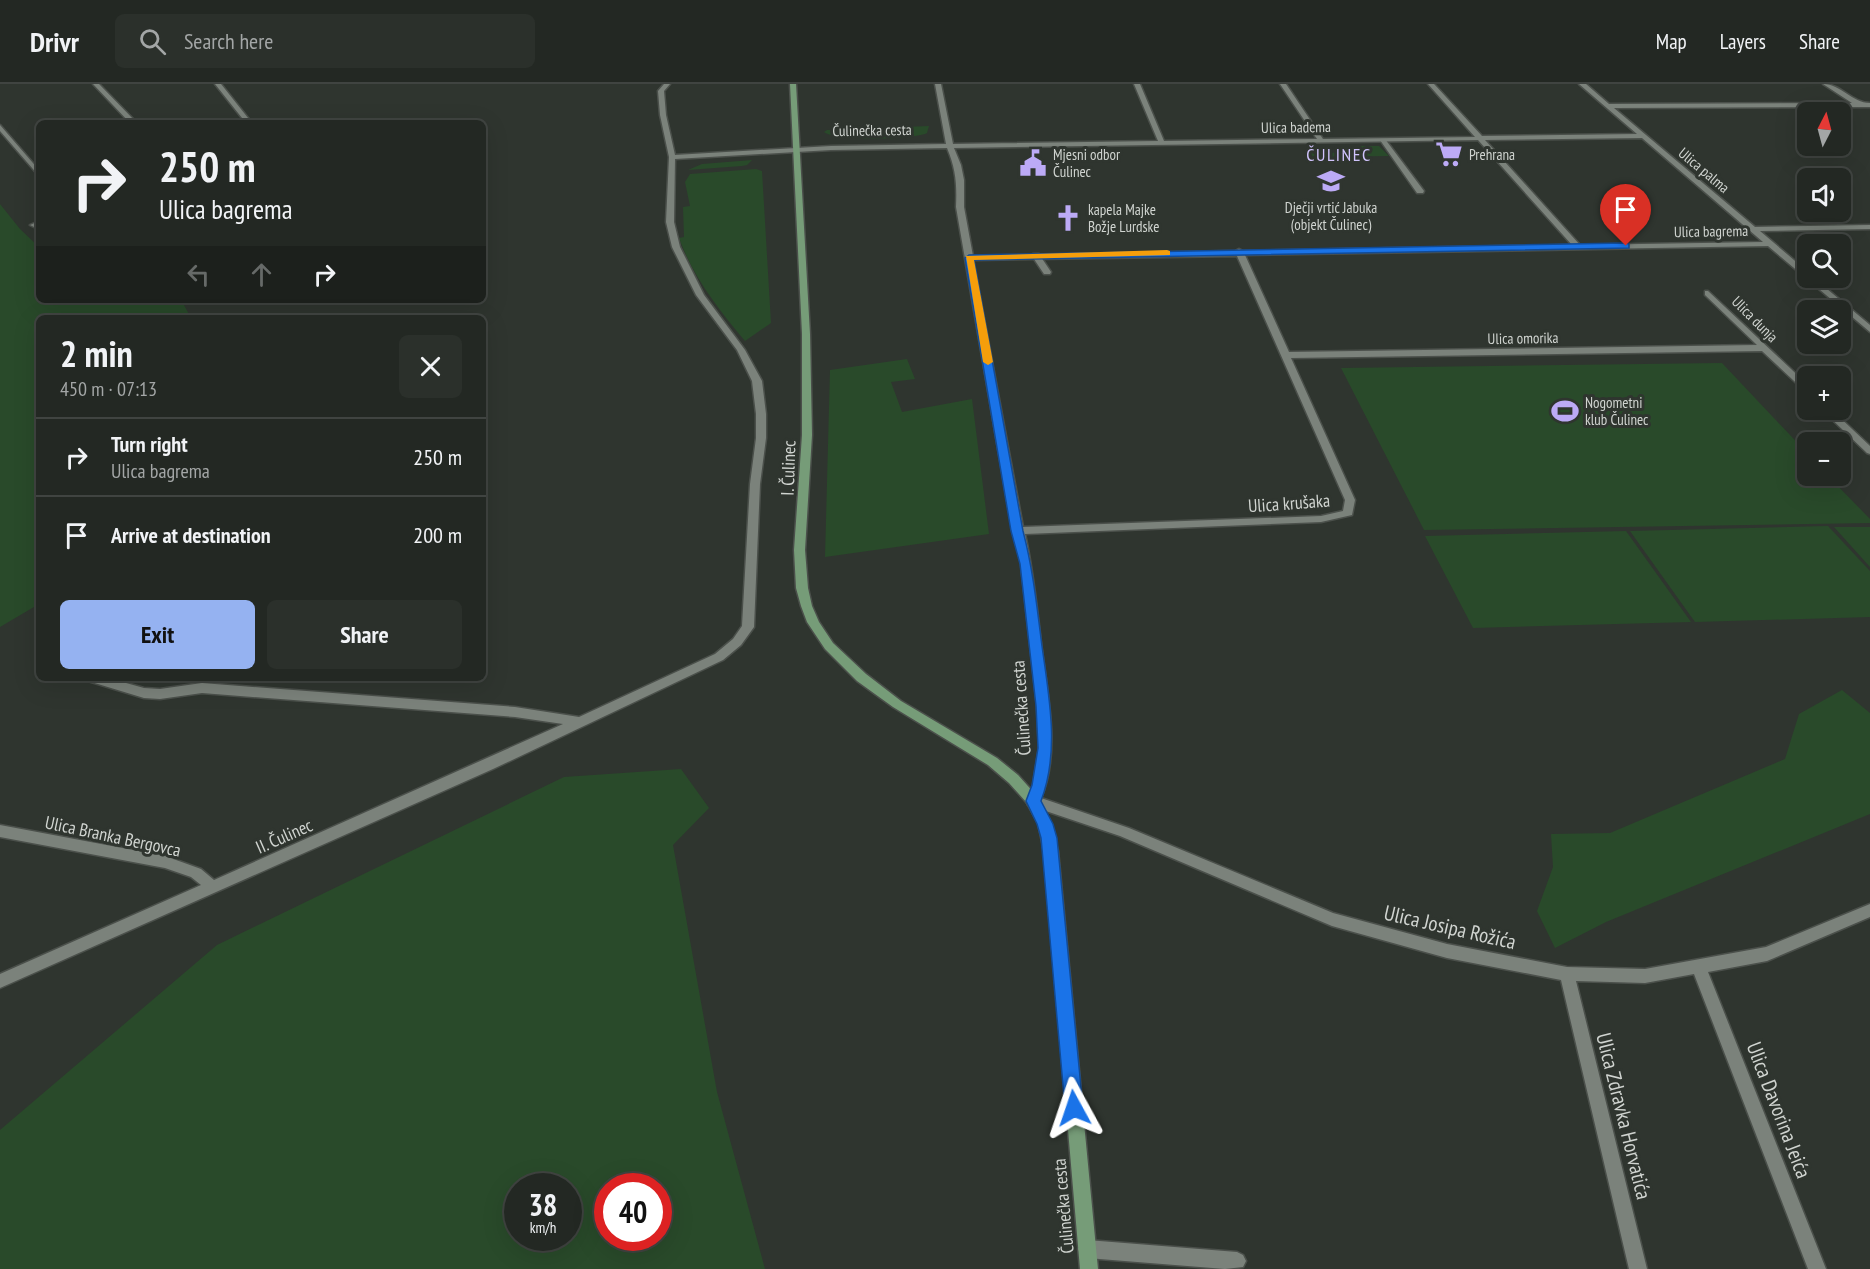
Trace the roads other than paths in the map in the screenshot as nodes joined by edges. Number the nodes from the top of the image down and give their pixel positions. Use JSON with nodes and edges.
{"nodes":[{"id":1,"x":96,"y":84,"type":"edge"},
{"id":2,"x":218,"y":84,"type":"edge"},
{"id":3,"x":667,"y":84,"type":"edge"},
{"id":4,"x":794,"y":84,"type":"edge"},
{"id":5,"x":938,"y":84,"type":"edge"},
{"id":6,"x":1137,"y":84,"type":"edge"},
{"id":7,"x":1283,"y":84,"type":"edge"},
{"id":8,"x":1431,"y":84,"type":"edge"},
{"id":9,"x":1582,"y":84,"type":"edge"},
{"id":10,"x":1826,"y":84,"type":"edge"},
{"id":11,"x":1859,"y":105,"type":"junction"},
{"id":12,"x":1870,"y":105,"type":"edge"},
{"id":13,"x":1609,"y":106,"type":"junction"},
{"id":14,"x":131,"y":120,"type":"edge"},
{"id":15,"x":247,"y":120,"type":"edge"},
{"id":16,"x":0,"y":128,"type":"edge"},
{"id":17,"x":1643,"y":136,"type":"junction"},
{"id":18,"x":1480,"y":139,"type":"junction"},
{"id":19,"x":1321,"y":140,"type":"junction"},
{"id":20,"x":1383,"y":140,"type":"junction"},
{"id":21,"x":1162,"y":143,"type":"junction"},
{"id":22,"x":950,"y":147,"type":"junction"},
{"id":23,"x":794,"y":149,"type":"junction"},
{"id":24,"x":672,"y":158,"type":"junction"},
{"id":25,"x":36,"y":170,"type":"edge"},
{"id":26,"x":1420,"y":191,"type":"dead end"},
{"id":27,"x":1870,"y":227,"type":"edge"},
{"id":28,"x":1753,"y":229,"type":"junction"},
{"id":29,"x":1770,"y":244,"type":"junction"},
{"id":30,"x":1578,"y":247,"type":"junction"},
{"id":31,"x":1239,"y":251,"type":"junction"},
{"id":32,"x":1036,"y":256,"type":"junction"},
{"id":33,"x":969,"y":258,"type":"junction"},
{"id":34,"x":1797,"y":267,"type":"edge"},
{"id":35,"x":1047,"y":272,"type":"dead end"},
{"id":36,"x":1821,"y":288,"type":"edge"},
{"id":37,"x":1708,"y":293,"type":"dead end"},
{"id":38,"x":1870,"y":329,"type":"edge"},
{"id":39,"x":1763,"y":348,"type":"junction"},
{"id":40,"x":1284,"y":355,"type":"junction"},
{"id":41,"x":1797,"y":380,"type":"edge"},
{"id":42,"x":1837,"y":420,"type":"edge"},
{"id":43,"x":1870,"y":451,"type":"edge"},
{"id":44,"x":1017,"y":531,"type":"junction"},
{"id":45,"x":737,"y":642,"type":"joint"},
{"id":46,"x":102,"y":681,"type":"edge"},
{"id":47,"x":582,"y":722,"type":"junction"},
{"id":48,"x":1033,"y":801,"type":"junction"},
{"id":49,"x":0,"y":831,"type":"edge"},
{"id":50,"x":213,"y":887,"type":"junction"},
{"id":51,"x":1870,"y":910,"type":"edge"},
{"id":52,"x":1699,"y":967,"type":"junction"},
{"id":53,"x":1567,"y":974,"type":"junction"},
{"id":54,"x":0,"y":981,"type":"edge"},
{"id":55,"x":1087,"y":1249,"type":"junction"},
{"id":56,"x":1237,"y":1261,"type":"dead end"},
{"id":57,"x":1089,"y":1269,"type":"edge"},
{"id":58,"x":1638,"y":1269,"type":"edge"},
{"id":59,"x":1817,"y":1269,"type":"edge"}],
"edges":[{"from":1,"to":14,"type":"street"},
{"from":2,"to":15,"type":"street"},
{"from":3,"to":24,"type":"street","name":"I. Čulinec"},
{"from":4,"to":23,"type":"street","name":"I. Čulinec"},
{"from":5,"to":22,"type":"street","name":"Čulinečka cesta"},
{"from":6,"to":21,"type":"street"},
{"from":7,"to":19,"type":"street"},
{"from":8,"to":18,"type":"street"},
{"from":9,"to":13,"type":"street","name":"Ulica palma"},
{"from":10,"to":11,"type":"street"},
{"from":11,"to":12,"type":"street"},
{"from":11,"to":13,"type":"street"},
{"from":13,"to":17,"type":"street","name":"Ulica palma"},
{"from":16,"to":25,"type":"street"},
{"from":17,"to":18,"type":"street","name":"Ulica badema"},
{"from":17,"to":28,"type":"street","name":"Ulica palma"},
{"from":18,"to":20,"type":"street","name":"Ulica badema"},
{"from":18,"to":30,"type":"street"},
{"from":19,"to":20,"type":"street","name":"Ulica badema"},
{"from":19,"to":21,"type":"street","name":"Ulica badema"},
{"from":20,"to":26,"type":"street"},
{"from":21,"to":22,"type":"street","name":"Ulica badema"},
{"from":22,"to":23,"type":"street","name":"Čulinečka cesta"},
{"from":22,"to":33,"type":"street","name":"Čulinečka cesta"},
{"from":23,"to":24,"type":"street"},
{"from":23,"to":48,"type":"street","name":"I. Čulinec"},
{"from":24,"to":45,"type":"street","name":"I. Čulinec"},
{"from":27,"to":28,"type":"street"},
{"from":28,"to":29,"type":"street","name":"Ulica palma"},
{"from":29,"to":30,"type":"street","name":"Ulica bagrema"},
{"from":29,"to":34,"type":"street","name":"Ulica palma"},
{"from":30,"to":31,"type":"street","name":"Ulica bagrema"},
{"from":31,"to":32,"type":"street","name":"Ulica bagrema"},
{"from":31,"to":40,"type":"street","name":"Ulica krušaka"},
{"from":32,"to":33,"type":"street","name":"Ulica bagrema"},
{"from":32,"to":35,"type":"street"},
{"from":33,"to":44,"type":"street","name":"Čulinečka cesta"},
{"from":36,"to":38,"type":"street","name":"Ulica palma"},
{"from":37,"to":39,"type":"street","name":"Ulica dunja"},
{"from":39,"to":40,"type":"street","name":"Ulica omorika"},
{"from":39,"to":41,"type":"street","name":"Ulica dunja"},
{"from":40,"to":44,"type":"street","name":"Ulica krušaka"},
{"from":42,"to":43,"type":"street"},
{"from":44,"to":48,"type":"street","name":"Čulinečka cesta"},
{"from":45,"to":47,"type":"street","name":"II. Čulinec"},
{"from":46,"to":47,"type":"street"},
{"from":47,"to":50,"type":"street","name":"II. Čulinec"},
{"from":48,"to":53,"type":"street","name":"Ulica Josipa Rožića"},
{"from":48,"to":55,"type":"street","name":"Čulinečka cesta"},
{"from":49,"to":50,"type":"street","name":"Ulica Branka Bergovca"},
{"from":50,"to":54,"type":"street","name":"II. Čulinec"},
{"from":51,"to":52,"type":"street","name":"Ulica Josipa Rožića"},
{"from":52,"to":53,"type":"street","name":"Ulica Josipa Rožića"},
{"from":52,"to":59,"type":"street","name":"Ulica Davorina Jeića"},
{"from":53,"to":58,"type":"street","name":"Ulica Zdravka Horvatića"},
{"from":55,"to":56,"type":"street"},
{"from":55,"to":57,"type":"street","name":"Čulinečka cesta"}]}
